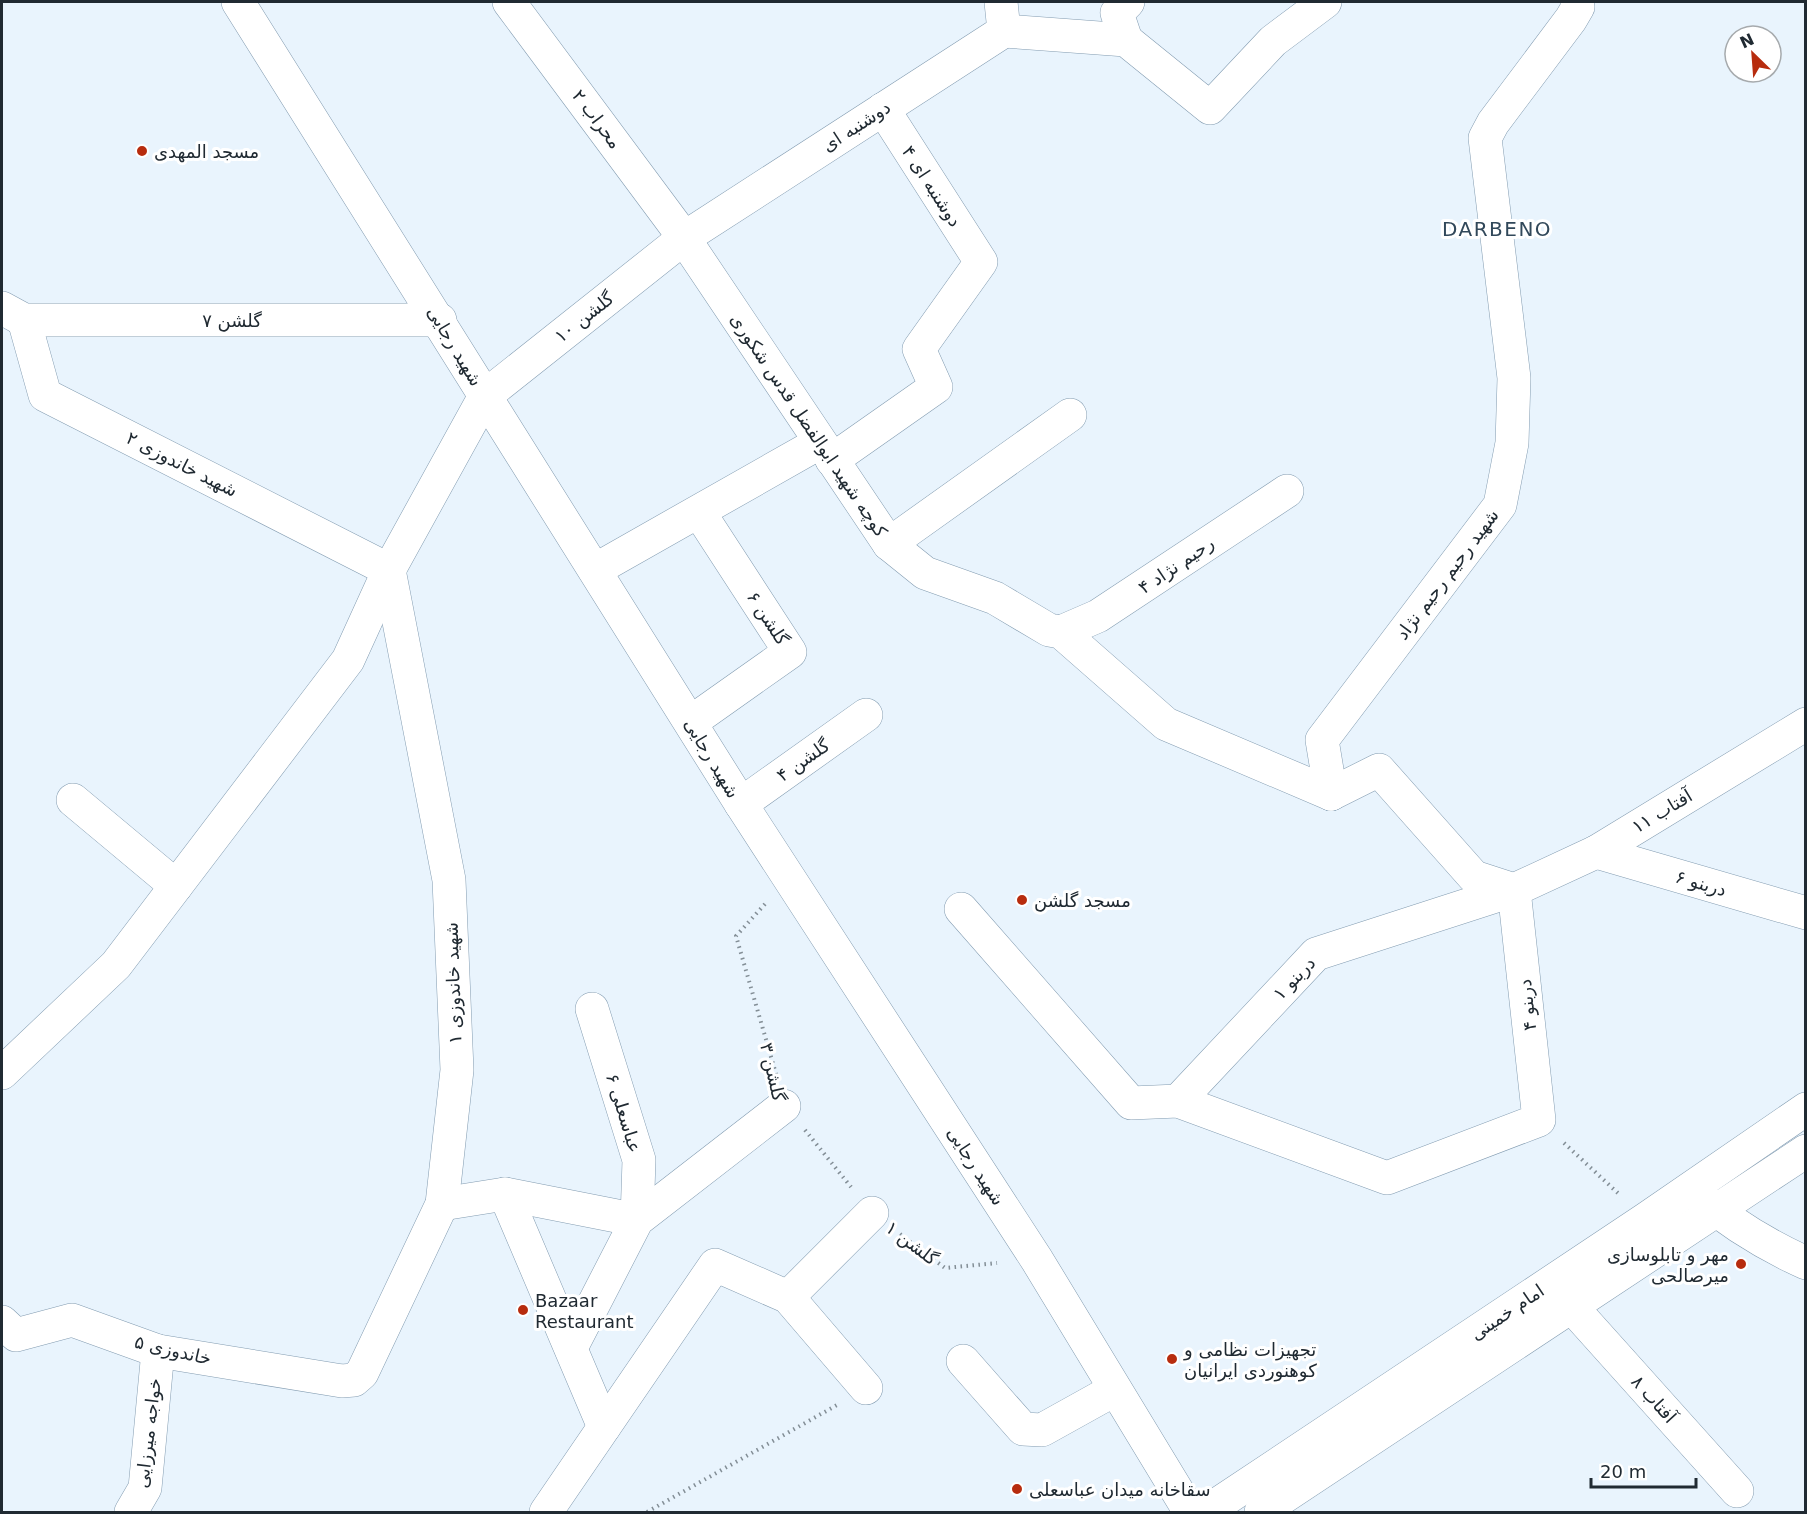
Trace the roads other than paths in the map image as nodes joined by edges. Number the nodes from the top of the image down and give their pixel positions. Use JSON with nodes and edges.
{"nodes":[{"id":1,"x":238,"y":2,"type":"edge"},
{"id":2,"x":509,"y":2,"type":"edge"},
{"id":3,"x":1128,"y":2,"type":"edge"},
{"id":4,"x":1325,"y":2,"type":"edge"},
{"id":5,"x":1577,"y":2,"type":"edge"},
{"id":6,"x":1002,"y":16,"type":"edge"},
{"id":7,"x":1126,"y":40,"type":"junction"},
{"id":8,"x":883,"y":109,"type":"junction"},
{"id":9,"x":684,"y":238,"type":"junction"},
{"id":10,"x":13,"y":314,"type":"edge"},
{"id":11,"x":440,"y":320,"type":"junction"},
{"id":12,"x":485,"y":396,"type":"junction"},
{"id":13,"x":1070,"y":415,"type":"dead end"},
{"id":14,"x":826,"y":452,"type":"junction"},
{"id":15,"x":1287,"y":491,"type":"dead end"},
{"id":16,"x":699,"y":512,"type":"junction"},
{"id":17,"x":889,"y":544,"type":"junction"},
{"id":18,"x":389,"y":570,"type":"junction"},
{"id":19,"x":595,"y":570,"type":"junction"},
{"id":20,"x":1061,"y":632,"type":"junction"},
{"id":21,"x":866,"y":715,"type":"dead end"},
{"id":22,"x":691,"y":722,"type":"junction"},
{"id":23,"x":1806,"y":724,"type":"edge"},
{"id":24,"x":1331,"y":794,"type":"junction"},
{"id":25,"x":73,"y":800,"type":"dead end"},
{"id":26,"x":741,"y":804,"type":"junction"},
{"id":27,"x":1596,"y":852,"type":"junction"},
{"id":28,"x":176,"y":886,"type":"junction"},
{"id":29,"x":1514,"y":890,"type":"junction"},
{"id":30,"x":961,"y":909,"type":"dead end"},
{"id":31,"x":1806,"y":914,"type":"edge"},
{"id":32,"x":591,"y":1009,"type":"dead end"},
{"id":33,"x":2,"y":1073,"type":"edge"},
{"id":34,"x":1178,"y":1101,"type":"junction"},
{"id":35,"x":784,"y":1106,"type":"road end"},
{"id":36,"x":1806,"y":1108,"type":"edge"},
{"id":37,"x":1806,"y":1151,"type":"edge"},
{"id":38,"x":1689,"y":1189,"type":"junction"},
{"id":39,"x":505,"y":1194,"type":"junction"},
{"id":40,"x":442,"y":1204,"type":"junction"},
{"id":41,"x":1715,"y":1211,"type":"junction"},
{"id":42,"x":872,"y":1213,"type":"road end"},
{"id":43,"x":637,"y":1220,"type":"junction"},
{"id":44,"x":1806,"y":1263,"type":"edge"},
{"id":45,"x":788,"y":1297,"type":"junction"},
{"id":46,"x":1571,"y":1306,"type":"junction"},
{"id":47,"x":2,"y":1322,"type":"edge"},
{"id":48,"x":571,"y":1348,"type":"junction"},
{"id":49,"x":158,"y":1351,"type":"junction"},
{"id":50,"x":963,"y":1361,"type":"dead end"},
{"id":51,"x":354,"y":1380,"type":"joint"},
{"id":52,"x":866,"y":1388,"type":"road end"},
{"id":53,"x":1114,"y":1390,"type":"junction"},
{"id":54,"x":604,"y":1427,"type":"junction"},
{"id":55,"x":1737,"y":1491,"type":"dead end"},
{"id":56,"x":131,"y":1512,"type":"edge"},
{"id":57,"x":546,"y":1512,"type":"edge"},
{"id":58,"x":1190,"y":1512,"type":"edge"},
{"id":59,"x":1206,"y":1512,"type":"edge"},
{"id":60,"x":1261,"y":1512,"type":"edge"}],
"edges":[{"from":1,"to":11,"type":"street","name":"شهید رجایی"},
{"from":2,"to":9,"type":"street","name":"۲ محراب"},
{"from":3,"to":7,"type":"street"},
{"from":4,"to":7,"type":"street"},
{"from":5,"to":24,"type":"street","name":"شهید رحیم رحیم نژاد"},
{"from":6,"to":7,"type":"street"},
{"from":6,"to":8,"type":"street","name":"دوشنبه ای"},
{"from":8,"to":9,"type":"street","name":"دوشنبه ای"},
{"from":8,"to":14,"type":"street","name":"۴ دوشنبه ای"},
{"from":9,"to":12,"type":"street","name":"۱۰ گلشن"},
{"from":9,"to":14,"type":"street","name":"کوچه شهید ابوالفضل قدس شکوری"},
{"from":10,"to":11,"type":"street","name":"۷ گلشن"},
{"from":10,"to":18,"type":"street","name":"۲ شهید خاندوزی"},
{"from":11,"to":12,"type":"street","name":"شهید رجایی"},
{"from":12,"to":18,"type":"street"},
{"from":12,"to":19,"type":"street","name":"شهید رجایی"},
{"from":13,"to":17,"type":"street"},
{"from":14,"to":16,"type":"street"},
{"from":14,"to":17,"type":"street","name":"کوچه شهید ابوالفضل قدس شکوری"},
{"from":15,"to":20,"type":"street","name":"رحیم نژاد ۴"},
{"from":16,"to":19,"type":"street"},
{"from":16,"to":22,"type":"street","name":"۶ گلشن"},
{"from":17,"to":20,"type":"street","name":"کوچه شهید ابوالفضل قدس شکوری"},
{"from":18,"to":28,"type":"street"},
{"from":18,"to":40,"type":"street","name":"۱ شهید خاندوزی"},
{"from":19,"to":22,"type":"street","name":"شهید رجایی"},
{"from":20,"to":24,"type":"street","name":"کوچه شهید ابوالفضل قدس شکوری"},
{"from":21,"to":26,"type":"street","name":"۴ گلشن"},
{"from":22,"to":26,"type":"street","name":"شهید رجایی"},
{"from":23,"to":27,"type":"street","name":"آفتاب ۱۱"},
{"from":24,"to":29,"type":"street"},
{"from":25,"to":28,"type":"street"},
{"from":26,"to":53,"type":"street","name":"شهید رجایی"},
{"from":27,"to":29,"type":"street","name":"آفتاب ۱۱"},
{"from":27,"to":31,"type":"street","name":"۶ دربنو"},
{"from":28,"to":33,"type":"street"},
{"from":29,"to":34,"type":"street","name":"دربنو ۱"},
{"from":29,"to":34,"type":"street","name":"۴ دربنو"},
{"from":30,"to":34,"type":"street"},
{"from":32,"to":43,"type":"street","name":"۶ عباسعلی"},
{"from":35,"to":43,"type":"street","name":"۳ گلشن"},
{"from":36,"to":38,"type":"street","name":"امام خمینی"},
{"from":37,"to":41,"type":"street","name":"امام خمینی"},
{"from":38,"to":41,"type":"street"},
{"from":38,"to":59,"type":"street","name":"امام خمینی"},
{"from":39,"to":40,"type":"street"},
{"from":39,"to":43,"type":"street"},
{"from":39,"to":48,"type":"street"},
{"from":40,"to":51,"type":"street","name":"۱ شهید خاندوزی"},
{"from":41,"to":44,"type":"street"},
{"from":41,"to":46,"type":"street","name":"امام خمینی"},
{"from":42,"to":45,"type":"street","name":"۱ گلشن"},
{"from":43,"to":48,"type":"street"},
{"from":45,"to":52,"type":"street"},
{"from":45,"to":54,"type":"street"},
{"from":46,"to":55,"type":"street","name":"آفتاب ۸"},
{"from":46,"to":60,"type":"street","name":"امام خمینی"},
{"from":47,"to":49,"type":"street","name":"خاندوزی ۵"},
{"from":48,"to":54,"type":"street"},
{"from":49,"to":51,"type":"street","name":"خاندوزی ۵"},
{"from":49,"to":56,"type":"street","name":"خواجه میرزایی"},
{"from":50,"to":53,"type":"street"},
{"from":53,"to":58,"type":"street","name":"شهید رجایی"},
{"from":54,"to":57,"type":"street"}]}
